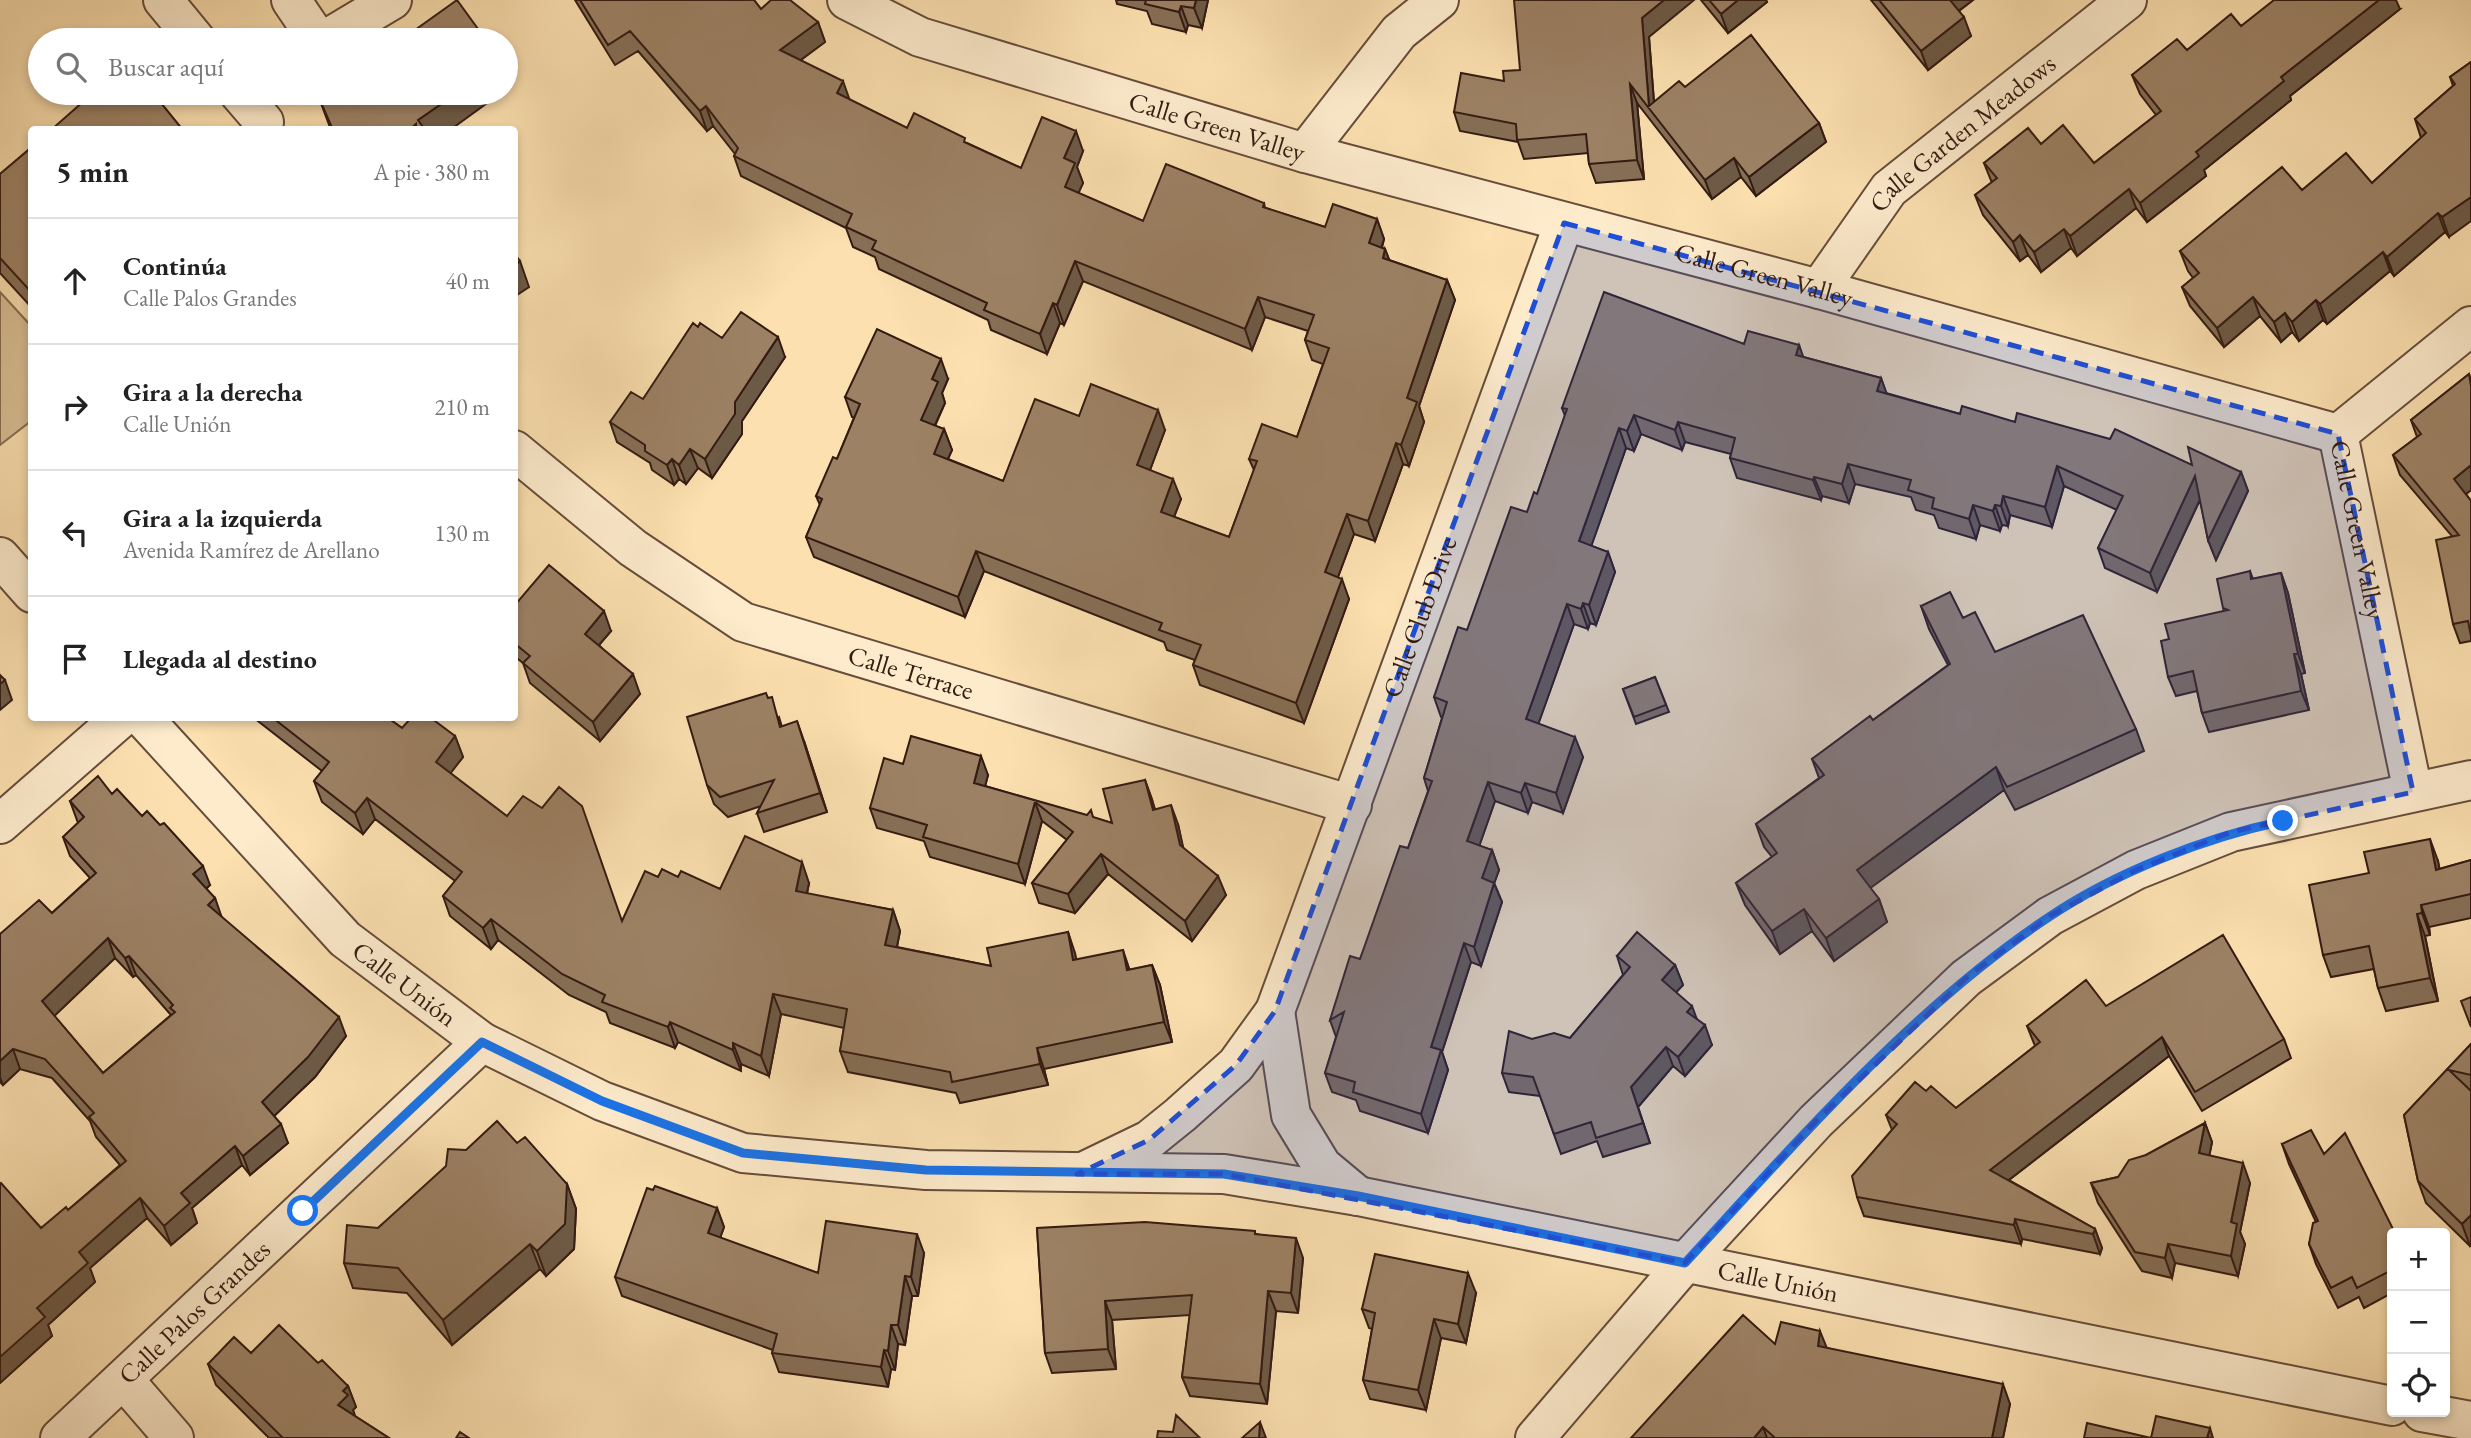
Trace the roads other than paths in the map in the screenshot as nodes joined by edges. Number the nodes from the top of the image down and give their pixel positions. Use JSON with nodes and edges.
{"nodes":[{"id":1,"x":163,"y":0,"type":"edge"},
{"id":2,"x":291,"y":0,"type":"edge"},
{"id":3,"x":392,"y":0,"type":"edge"},
{"id":4,"x":847,"y":0,"type":"edge"},
{"id":5,"x":1439,"y":0,"type":"edge"},
{"id":6,"x":2127,"y":0,"type":"edge"},
{"id":7,"x":186,"y":28,"type":"edge"},
{"id":8,"x":310,"y":28,"type":"edge"},
{"id":9,"x":345,"y":28,"type":"edge"},
{"id":10,"x":249,"y":105,"type":"edge"},
{"id":11,"x":264,"y":122,"type":"dead end"},
{"id":12,"x":1305,"y":153,"type":"junction"},
{"id":13,"x":1564,"y":223,"type":"junction"},
{"id":14,"x":1819,"y":289,"type":"junction"},
{"id":15,"x":2471,"y":326,"type":"edge"},
{"id":16,"x":2338,"y":434,"type":"junction"},
{"id":17,"x":518,"y":453,"type":"edge"},
{"id":18,"x":0,"y":557,"type":"edge"},
{"id":19,"x":28,"y":588,"type":"edge"},
{"id":20,"x":118,"y":721,"type":"edge"},
{"id":21,"x":146,"y":721,"type":"edge"},
{"id":22,"x":2471,"y":780,"type":"edge"},
{"id":23,"x":2413,"y":792,"type":"junction"},
{"id":24,"x":1352,"y":805,"type":"junction"},
{"id":25,"x":0,"y":824,"type":"edge"},
{"id":26,"x":1275,"y":1011,"type":"junction"},
{"id":27,"x":482,"y":1042,"type":"junction"},
{"id":28,"x":1077,"y":1174,"type":"junction"},
{"id":29,"x":1358,"y":1196,"type":"junction"},
{"id":30,"x":1685,"y":1263,"type":"junction"},
{"id":31,"x":124,"y":1380,"type":"junction"},
{"id":32,"x":2387,"y":1405,"type":"edge"},
{"id":33,"x":2450,"y":1417,"type":"edge"},
{"id":34,"x":2471,"y":1421,"type":"edge"},
{"id":35,"x":60,"y":1438,"type":"edge"},
{"id":36,"x":174,"y":1438,"type":"edge"},
{"id":37,"x":1535,"y":1438,"type":"edge"}],
"edges":[{"from":1,"to":7,"type":"street"},
{"from":2,"to":8,"type":"street"},
{"from":3,"to":9,"type":"street"},
{"from":4,"to":12,"type":"street","name":"Calle Green Valley"},
{"from":5,"to":12,"type":"street"},
{"from":6,"to":14,"type":"street","name":"Calle Garden Meadows"},
{"from":10,"to":11,"type":"street"},
{"from":12,"to":13,"type":"street","name":"Calle Green Valley"},
{"from":13,"to":14,"type":"street","name":"Calle Green Valley"},
{"from":13,"to":24,"type":"street","name":"Calle Club Drive"},
{"from":14,"to":16,"type":"street","name":"Calle Green Valley"},
{"from":15,"to":16,"type":"street"},
{"from":16,"to":23,"type":"street","name":"Calle Green Valley"},
{"from":17,"to":24,"type":"street","name":"Calle Terrace"},
{"from":18,"to":19,"type":"street"},
{"from":20,"to":25,"type":"street"},
{"from":21,"to":27,"type":"street","name":"Calle Unión"},
{"from":22,"to":23,"type":"street"},
{"from":23,"to":30,"type":"street"},
{"from":24,"to":26,"type":"street","name":"Calle Club Drive"},
{"from":26,"to":28,"type":"street","name":"Calle Club Drive"},
{"from":26,"to":29,"type":"street","name":"Calle Club Drive"},
{"from":27,"to":28,"type":"street","name":"Calle Unión"},
{"from":27,"to":31,"type":"street","name":"Calle Palos Grandes"},
{"from":28,"to":29,"type":"street","name":"Calle Unión"},
{"from":29,"to":30,"type":"street","name":"Calle Unión"},
{"from":30,"to":32,"type":"street","name":"Calle Unión"},
{"from":30,"to":37,"type":"street"},
{"from":31,"to":35,"type":"street","name":"Calle Palos Grandes"},
{"from":31,"to":36,"type":"street"},
{"from":33,"to":34,"type":"street"}]}
